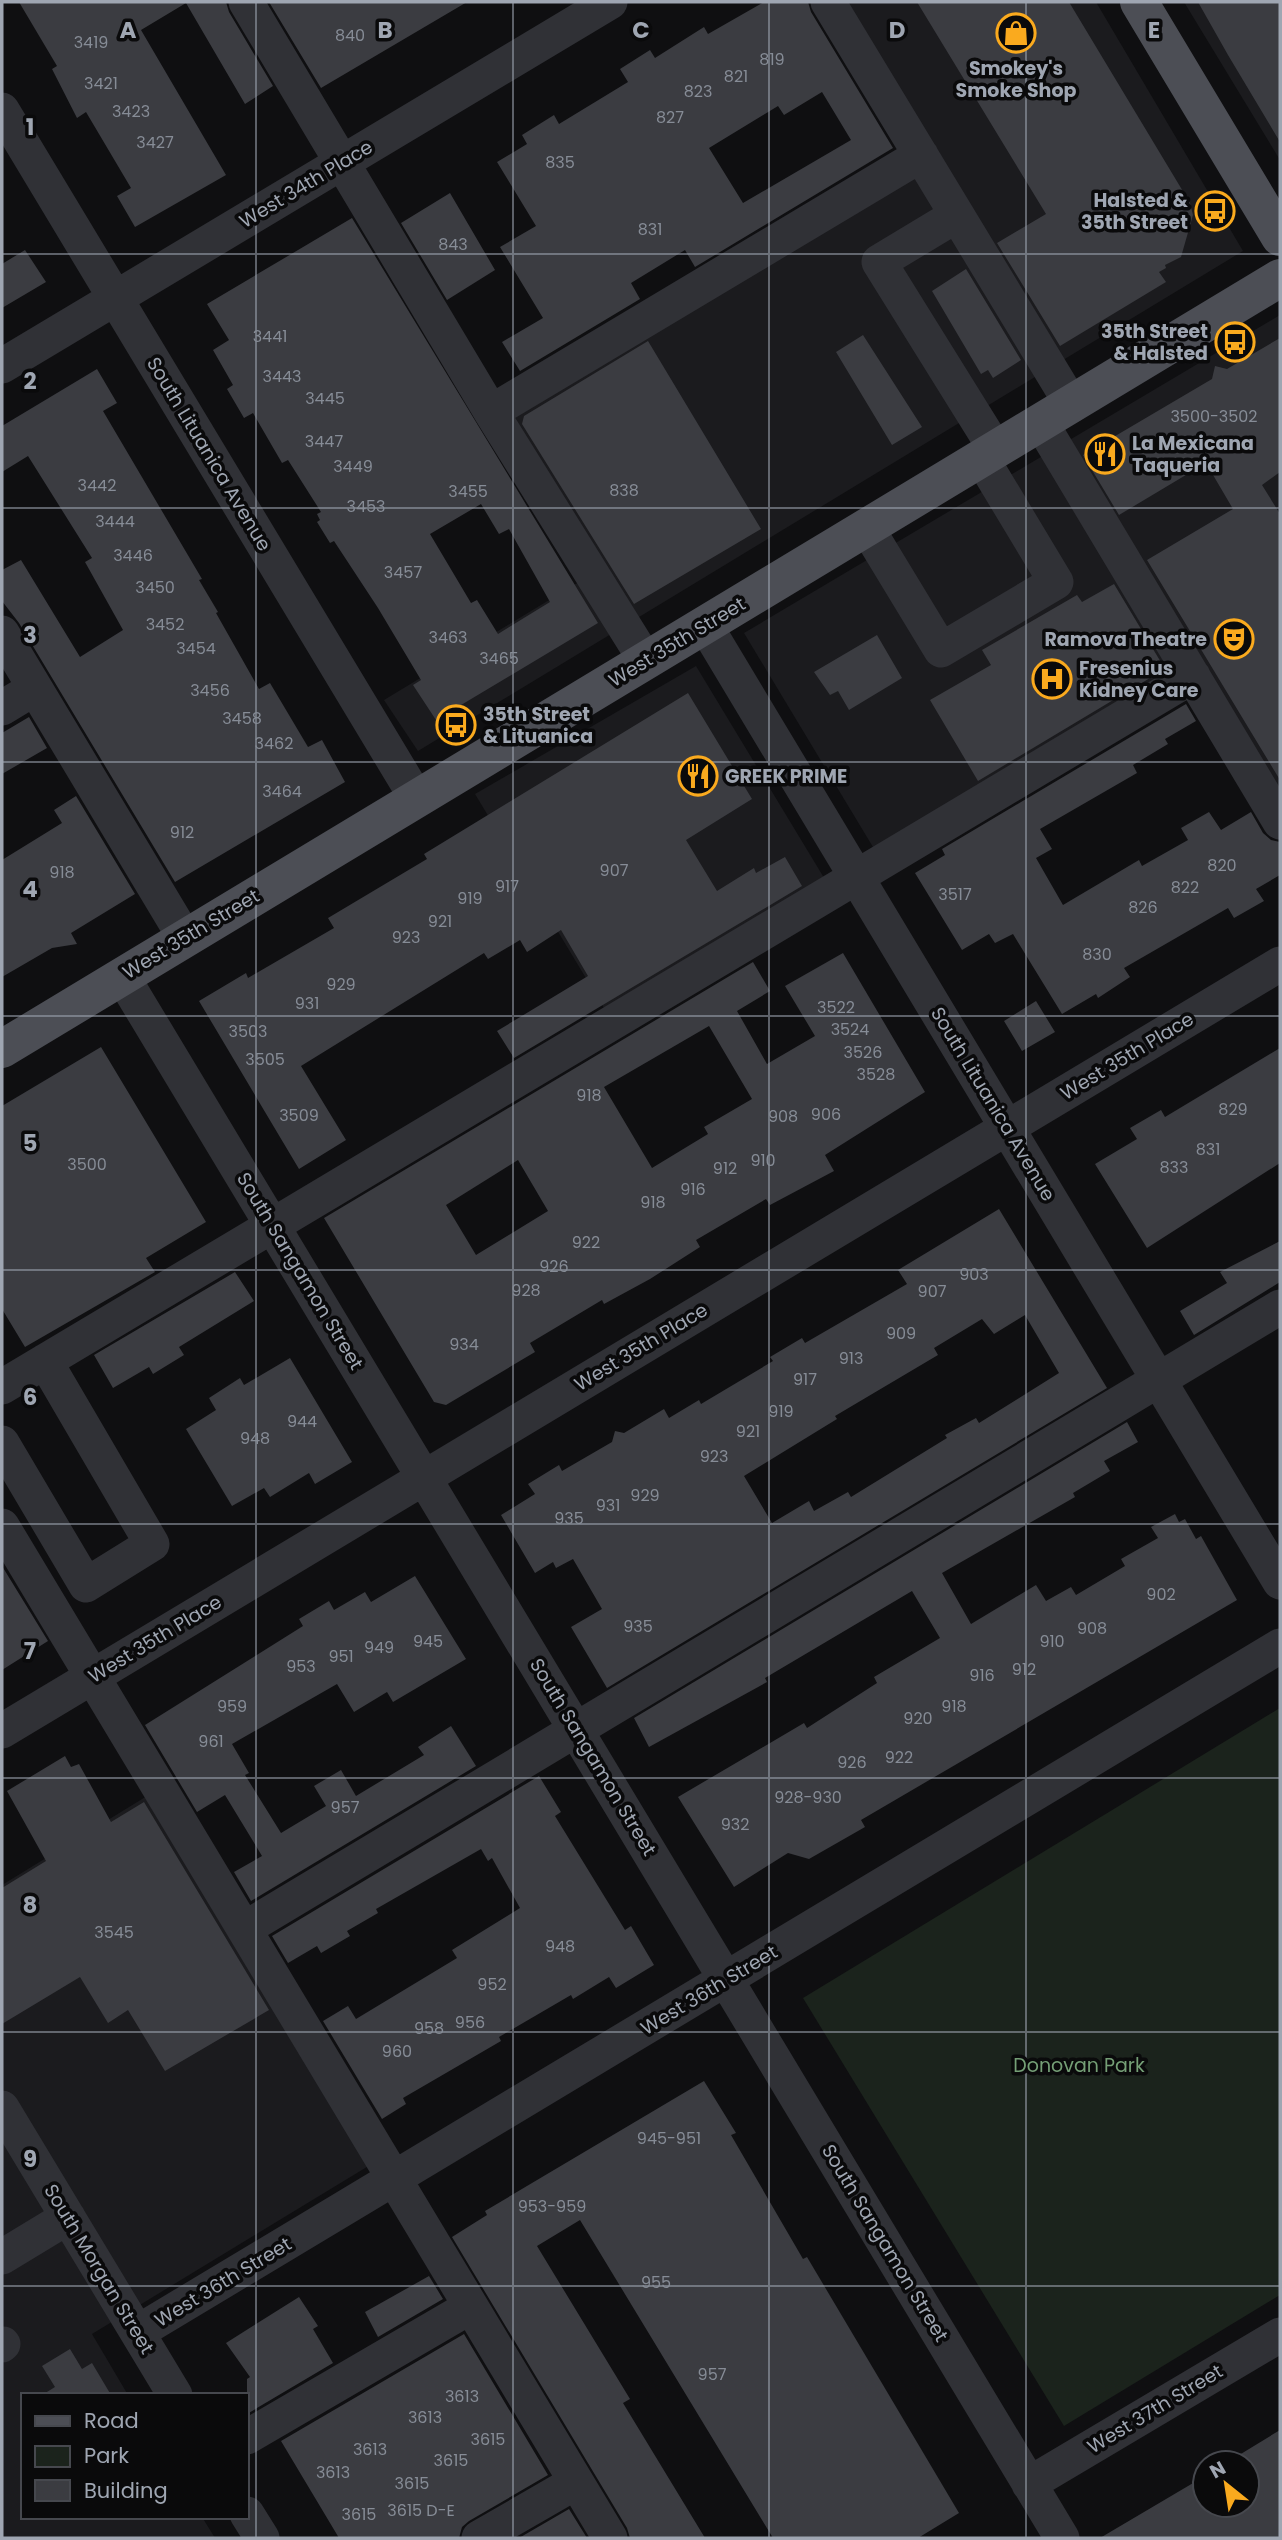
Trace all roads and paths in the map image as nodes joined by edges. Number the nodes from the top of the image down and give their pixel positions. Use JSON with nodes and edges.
{"nodes":[{"id":1,"x":246,"y":2,"type":"edge"},
{"id":2,"x":610,"y":2,"type":"edge"},
{"id":3,"x":828,"y":2,"type":"edge"},
{"id":4,"x":1139,"y":2,"type":"edge"},
{"id":5,"x":2,"y":110,"type":"edge"},
{"id":6,"x":921,"y":155,"type":"junction"},
{"id":7,"x":343,"y":162,"type":"junction"},
{"id":8,"x":957,"y":215,"type":"junction"},
{"id":9,"x":1280,"y":237,"type":"edge"},
{"id":10,"x":1280,"y":278,"type":"edge"},
{"id":11,"x":115,"y":298,"type":"junction"},
{"id":12,"x":2,"y":366,"type":"edge"},
{"id":13,"x":491,"y":412,"type":"junction"},
{"id":14,"x":1057,"y":414,"type":"junction"},
{"id":15,"x":989,"y":455,"type":"junction"},
{"id":16,"x":867,"y":528,"type":"junction"},
{"id":17,"x":705,"y":625,"type":"junction"},
{"id":18,"x":2,"y":633,"type":"edge"},
{"id":19,"x":646,"y":661,"type":"junction"},
{"id":20,"x":1193,"y":676,"type":"junction"},
{"id":21,"x":35,"y":688,"type":"junction"},
{"id":22,"x":2,"y":708,"type":"edge"},
{"id":23,"x":417,"y":799,"type":"junction"},
{"id":24,"x":1280,"y":822,"type":"edge"},
{"id":25,"x":856,"y":877,"type":"junction"},
{"id":26,"x":186,"y":938,"type":"junction"},
{"id":27,"x":1280,"y":964,"type":"edge"},
{"id":28,"x":122,"y":976,"type":"junction"},
{"id":29,"x":2,"y":1049,"type":"edge"},
{"id":30,"x":1007,"y":1128,"type":"junction"},
{"id":31,"x":272,"y":1226,"type":"junction"},
{"id":32,"x":1280,"y":1307,"type":"edge"},
{"id":33,"x":45,"y":1361,"type":"junction"},
{"id":34,"x":1158,"y":1379,"type":"junction"},
{"id":35,"x":2,"y":1387,"type":"edge"},
{"id":36,"x":2,"y":1443,"type":"edge"},
{"id":37,"x":424,"y":1477,"type":"junction"},
{"id":38,"x":2,"y":1526,"type":"edge"},
{"id":39,"x":1280,"y":1582,"type":"edge"},
{"id":40,"x":1280,"y":1646,"type":"edge"},
{"id":41,"x":93,"y":1676,"type":"junction"},
{"id":42,"x":577,"y":1730,"type":"junction"},
{"id":43,"x":2,"y":1731,"type":"edge"},
{"id":44,"x":244,"y":1929,"type":"junction"},
{"id":45,"x":727,"y":1979,"type":"junction"},
{"id":46,"x":2,"y":2108,"type":"edge"},
{"id":47,"x":393,"y":2181,"type":"junction"},
{"id":48,"x":68,"y":2217,"type":"junction"},
{"id":49,"x":2,"y":2257,"type":"edge"},
{"id":50,"x":470,"y":2307,"type":"junction"},
{"id":51,"x":138,"y":2332,"type":"junction"},
{"id":52,"x":1280,"y":2334,"type":"edge"},
{"id":53,"x":174,"y":2393,"type":"edge"},
{"id":54,"x":248,"y":2436,"type":"edge"},
{"id":55,"x":576,"y":2482,"type":"junction"},
{"id":56,"x":1029,"y":2484,"type":"junction"},
{"id":57,"x":248,"y":2516,"type":"edge"},
{"id":58,"x":262,"y":2538,"type":"edge"},
{"id":59,"x":479,"y":2538,"type":"edge"},
{"id":60,"x":610,"y":2538,"type":"edge"},
{"id":61,"x":1062,"y":2538,"type":"edge"}],
"edges":[{"from":1,"to":7,"type":"street"},
{"from":2,"to":7,"type":"street","name":"West 34th Place"},
{"from":3,"to":6,"type":"street"},
{"from":4,"to":9,"type":"main road"},
{"from":5,"to":11,"type":"street","name":"South Lituanica Avenue"},
{"from":6,"to":8,"type":"street"},
{"from":6,"to":13,"type":"street"},
{"from":7,"to":11,"type":"street","name":"West 34th Place"},
{"from":7,"to":13,"type":"street"},
{"from":8,"to":14,"type":"street"},
{"from":8,"to":15,"type":"street"},
{"from":10,"to":14,"type":"main road","name":"West 35th Street"},
{"from":11,"to":12,"type":"street","name":"West 34th Place"},
{"from":11,"to":23,"type":"street","name":"South Lituanica Avenue"},
{"from":13,"to":19,"type":"street"},
{"from":14,"to":15,"type":"main road","name":"West 35th Street"},
{"from":14,"to":20,"type":"street"},
{"from":15,"to":16,"type":"main road","name":"West 35th Street"},
{"from":15,"to":16,"type":"street"},
{"from":16,"to":17,"type":"main road","name":"West 35th Street"},
{"from":17,"to":19,"type":"main road","name":"West 35th Street"},
{"from":17,"to":25,"type":"street","name":"South Lituanica Avenue"},
{"from":18,"to":21,"type":"street"},
{"from":19,"to":23,"type":"main road","name":"West 35th Street"},
{"from":20,"to":24,"type":"street"},
{"from":20,"to":25,"type":"street"},
{"from":21,"to":22,"type":"street"},
{"from":21,"to":26,"type":"street"},
{"from":23,"to":26,"type":"main road","name":"West 35th Street"},
{"from":25,"to":30,"type":"street","name":"South Lituanica Avenue"},
{"from":25,"to":31,"type":"street"},
{"from":26,"to":28,"type":"main road","name":"West 35th Street"},
{"from":27,"to":30,"type":"street","name":"West 35th Place"},
{"from":28,"to":29,"type":"main road","name":"West 35th Street"},
{"from":28,"to":31,"type":"street","name":"South Sangamon Street"},
{"from":30,"to":34,"type":"street","name":"South Lituanica Avenue"},
{"from":30,"to":37,"type":"street","name":"West 35th Place"},
{"from":31,"to":33,"type":"street"},
{"from":31,"to":37,"type":"street","name":"South Sangamon Street"},
{"from":32,"to":34,"type":"street"},
{"from":33,"to":35,"type":"street"},
{"from":33,"to":36,"type":"street"},
{"from":34,"to":39,"type":"street","name":"South Lituanica Avenue"},
{"from":34,"to":42,"type":"street"},
{"from":37,"to":41,"type":"street","name":"West 35th Place"},
{"from":37,"to":42,"type":"street","name":"South Sangamon Street"},
{"from":38,"to":41,"type":"street"},
{"from":40,"to":45,"type":"street","name":"West 36th Street"},
{"from":41,"to":43,"type":"street","name":"West 35th Place"},
{"from":41,"to":44,"type":"street"},
{"from":42,"to":44,"type":"street"},
{"from":42,"to":45,"type":"street","name":"South Sangamon Street"},
{"from":44,"to":47,"type":"street"},
{"from":45,"to":47,"type":"street","name":"West 36th Street"},
{"from":45,"to":56,"type":"street","name":"South Sangamon Street"},
{"from":46,"to":48,"type":"street","name":"South Morgan Street"},
{"from":47,"to":50,"type":"street"},
{"from":47,"to":51,"type":"street","name":"West 36th Street"},
{"from":48,"to":49,"type":"street"},
{"from":48,"to":51,"type":"street","name":"South Morgan Street"},
{"from":50,"to":54,"type":"street"},
{"from":50,"to":55,"type":"street"},
{"from":51,"to":53,"type":"street","name":"South Morgan Street"},
{"from":52,"to":56,"type":"street","name":"West 37th Street"},
{"from":55,"to":59,"type":"street"},
{"from":55,"to":60,"type":"street"},
{"from":56,"to":61,"type":"street","name":"South Sangamon Street"},
{"from":57,"to":58,"type":"street"}]}
